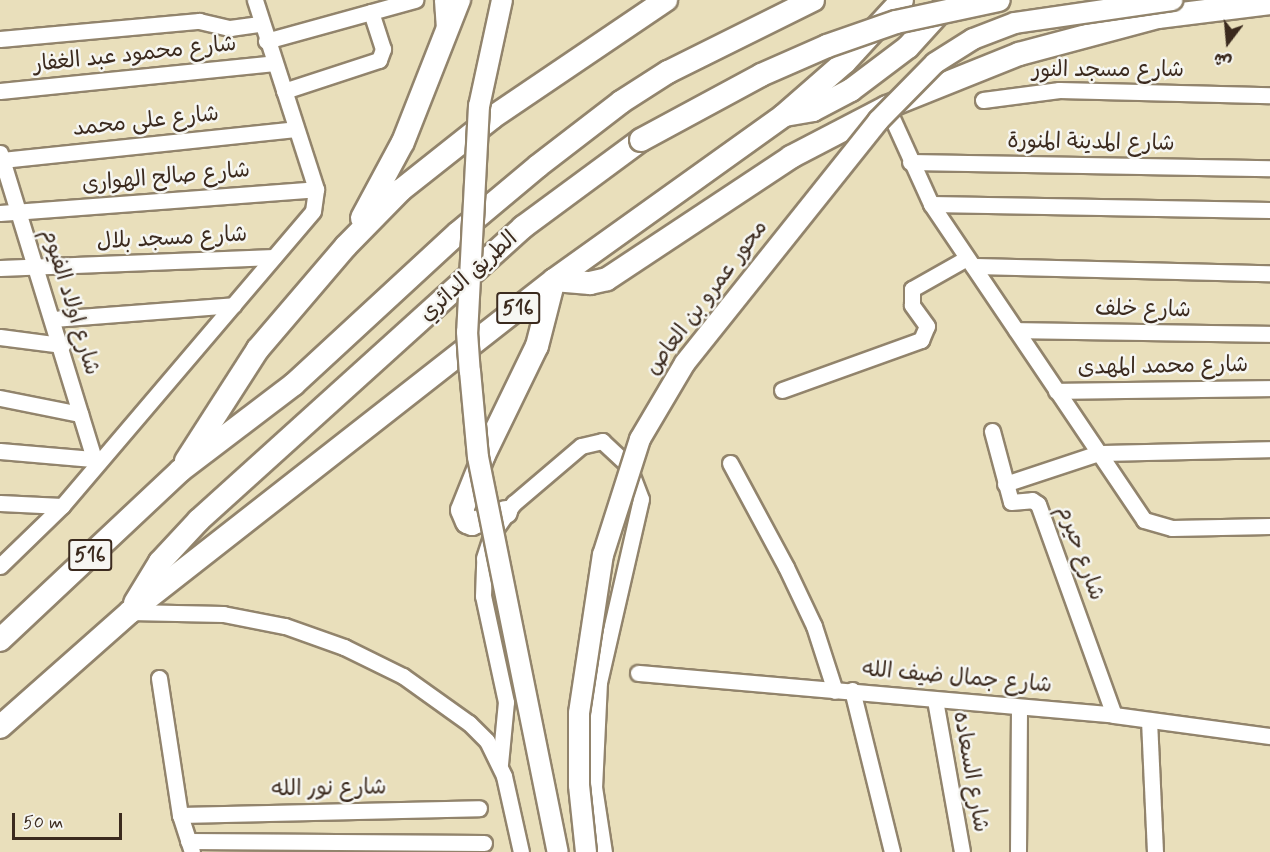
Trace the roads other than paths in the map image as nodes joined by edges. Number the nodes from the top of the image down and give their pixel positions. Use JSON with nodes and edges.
{"nodes":[{"id":1,"x":255,"y":0,"type":"edge"},
{"id":2,"x":415,"y":0,"type":"edge"},
{"id":3,"x":442,"y":0,"type":"edge"},
{"id":4,"x":459,"y":0,"type":"edge"},
{"id":5,"x":502,"y":0,"type":"edge"},
{"id":6,"x":666,"y":0,"type":"edge"},
{"id":7,"x":813,"y":0,"type":"edge"},
{"id":8,"x":902,"y":0,"type":"edge"},
{"id":9,"x":951,"y":0,"type":"edge"},
{"id":10,"x":999,"y":0,"type":"edge"},
{"id":11,"x":1172,"y":0,"type":"edge"},
{"id":12,"x":1270,"y":3,"type":"edge"},
{"id":13,"x":371,"y":12,"type":"junction"},
{"id":14,"x":261,"y":24,"type":"junction"},
{"id":15,"x":444,"y":37,"type":"junction"},
{"id":16,"x":0,"y":39,"type":"edge"},
{"id":17,"x":266,"y":41,"type":"junction"},
{"id":18,"x":275,"y":63,"type":"junction"},
{"id":19,"x":0,"y":91,"type":"edge"},
{"id":20,"x":284,"y":91,"type":"junction"},
{"id":21,"x":1270,"y":95,"type":"edge"},
{"id":22,"x":984,"y":100,"type":"dead end"},
{"id":23,"x":887,"y":107,"type":"junction"},
{"id":24,"x":783,"y":116,"type":"junction"},
{"id":25,"x":295,"y":129,"type":"junction"},
{"id":26,"x":1,"y":156,"type":"edge"},
{"id":27,"x":910,"y":162,"type":"junction"},
{"id":28,"x":1270,"y":168,"type":"edge"},
{"id":29,"x":316,"y":189,"type":"junction"},
{"id":30,"x":931,"y":204,"type":"junction"},
{"id":31,"x":1270,"y":210,"type":"edge"},
{"id":32,"x":0,"y":213,"type":"edge"},
{"id":33,"x":20,"y":213,"type":"junction"},
{"id":34,"x":346,"y":246,"type":"junction"},
{"id":35,"x":274,"y":257,"type":"junction"},
{"id":36,"x":970,"y":262,"type":"junction"},
{"id":37,"x":0,"y":268,"type":"edge"},
{"id":38,"x":37,"y":269,"type":"junction"},
{"id":39,"x":1270,"y":273,"type":"edge"},
{"id":40,"x":554,"y":280,"type":"junction"},
{"id":41,"x":233,"y":304,"type":"junction"},
{"id":42,"x":53,"y":319,"type":"junction"},
{"id":43,"x":1016,"y":330,"type":"junction"},
{"id":44,"x":1270,"y":334,"type":"edge"},
{"id":45,"x":0,"y":336,"type":"edge"},
{"id":46,"x":62,"y":345,"type":"junction"},
{"id":47,"x":1270,"y":388,"type":"edge"},
{"id":48,"x":782,"y":390,"type":"dead end"},
{"id":49,"x":1056,"y":391,"type":"junction"},
{"id":50,"x":0,"y":398,"type":"edge"},
{"id":51,"x":80,"y":414,"type":"junction"},
{"id":52,"x":992,"y":431,"type":"dead end"},
{"id":53,"x":1270,"y":449,"type":"edge"},
{"id":54,"x":0,"y":451,"type":"edge"},
{"id":55,"x":1099,"y":453,"type":"junction"},
{"id":56,"x":94,"y":462,"type":"junction"},
{"id":57,"x":730,"y":463,"type":"dead end"},
{"id":58,"x":181,"y":470,"type":"junction"},
{"id":59,"x":1005,"y":484,"type":"junction"},
{"id":60,"x":0,"y":502,"type":"edge"},
{"id":61,"x":62,"y":506,"type":"junction"},
{"id":62,"x":506,"y":512,"type":"junction"},
{"id":63,"x":1270,"y":526,"type":"edge"},
{"id":64,"x":0,"y":567,"type":"edge"},
{"id":65,"x":130,"y":612,"type":"junction"},
{"id":66,"x":0,"y":640,"type":"edge"},
{"id":67,"x":638,"y":673,"type":"dead end"},
{"id":68,"x":159,"y":678,"type":"dead end"},
{"id":69,"x":852,"y":690,"type":"junction"},
{"id":70,"x":835,"y":691,"type":"junction"},
{"id":71,"x":935,"y":700,"type":"junction"},
{"id":72,"x":1019,"y":706,"type":"junction"},
{"id":73,"x":1114,"y":715,"type":"junction"},
{"id":74,"x":1149,"y":720,"type":"junction"},
{"id":75,"x":0,"y":727,"type":"edge"},
{"id":76,"x":1270,"y":736,"type":"edge"},
{"id":77,"x":500,"y":764,"type":"junction"},
{"id":78,"x":478,"y":808,"type":"dead end"},
{"id":79,"x":180,"y":815,"type":"junction"},
{"id":80,"x":484,"y":843,"type":"dead end"},
{"id":81,"x":190,"y":846,"type":"edge"},
{"id":82,"x":521,"y":852,"type":"edge"},
{"id":83,"x":558,"y":852,"type":"edge"},
{"id":84,"x":586,"y":852,"type":"edge"},
{"id":85,"x":604,"y":852,"type":"edge"},
{"id":86,"x":892,"y":852,"type":"edge"},
{"id":87,"x":962,"y":852,"type":"edge"},
{"id":88,"x":1018,"y":852,"type":"edge"},
{"id":89,"x":1155,"y":852,"type":"edge"}],
"edges":[{"from":1,"to":14,"type":"street"},
{"from":2,"to":13,"type":"street"},
{"from":3,"to":15,"type":"street"},
{"from":4,"to":15,"type":"highway"},
{"from":5,"to":83,"type":"main road","bridge":true},
{"from":6,"to":34,"type":"highway","name":"الطريق الدائري","number":"516"},
{"from":7,"to":58,"type":"highway","name":"الطريق الدائري","number":"516"},
{"from":8,"to":24,"type":"highway","name":"الطريق الدائري","number":"516"},
{"from":9,"to":24,"type":"highway"},
{"from":10,"to":65,"type":"highway","name":"الطريق الدائري","number":"516","bridge":true},
{"from":11,"to":84,"type":"main road","name":"محور عمرو بن العاص","bridge":true},
{"from":12,"to":23,"type":"highway"},
{"from":13,"to":17,"type":"street"},
{"from":13,"to":20,"type":"street"},
{"from":14,"to":16,"type":"street"},
{"from":14,"to":17,"type":"street"},
{"from":15,"to":34,"type":"highway"},
{"from":17,"to":18,"type":"street"},
{"from":18,"to":19,"type":"street","name":"شارع محمود عبد الغفار"},
{"from":18,"to":20,"type":"street"},
{"from":20,"to":25,"type":"street"},
{"from":21,"to":22,"type":"street","name":"شارع مسجد النور"},
{"from":23,"to":27,"type":"street"},
{"from":23,"to":40,"type":"highway"},
{"from":24,"to":40,"type":"highway","name":"الطريق الدائري","number":"516"},
{"from":25,"to":26,"type":"street","name":"شارع على محمد"},
{"from":25,"to":29,"type":"street"},
{"from":26,"to":33,"type":"street","name":"شارع اولاد الفيوم"},
{"from":27,"to":28,"type":"street","name":"شارع المدينة المنورة"},
{"from":27,"to":30,"type":"street"},
{"from":29,"to":33,"type":"street","name":"شارع صالح الهوارى"},
{"from":29,"to":35,"type":"street"},
{"from":30,"to":31,"type":"street"},
{"from":30,"to":36,"type":"street"},
{"from":32,"to":33,"type":"street","name":"شارع صالح الهوارى"},
{"from":33,"to":38,"type":"street","name":"شارع اولاد الفيوم"},
{"from":34,"to":58,"type":"highway","name":"الطريق الدائري","number":"516"},
{"from":35,"to":38,"type":"street","name":"شارع مسجد بلال"},
{"from":35,"to":41,"type":"street"},
{"from":36,"to":39,"type":"street"},
{"from":36,"to":43,"type":"street"},
{"from":36,"to":48,"type":"street"},
{"from":37,"to":38,"type":"street","name":"شارع مسجد بلال"},
{"from":38,"to":42,"type":"street","name":"شارع اولاد الفيوم"},
{"from":40,"to":62,"type":"highway"},
{"from":40,"to":65,"type":"highway","name":"الطريق الدائري","number":"516"},
{"from":41,"to":42,"type":"street"},
{"from":41,"to":56,"type":"street"},
{"from":42,"to":46,"type":"street","name":"شارع اولاد الفيوم"},
{"from":43,"to":44,"type":"street","name":"شارع خلف"},
{"from":43,"to":49,"type":"street"},
{"from":45,"to":46,"type":"street"},
{"from":46,"to":51,"type":"street","name":"شارع اولاد الفيوم"},
{"from":47,"to":49,"type":"street","name":"شارع محمد المهدى"},
{"from":49,"to":55,"type":"street"},
{"from":50,"to":51,"type":"street"},
{"from":51,"to":56,"type":"street","name":"شارع اولاد الفيوم"},
{"from":52,"to":59,"type":"street","name":"شارع حيرم"},
{"from":53,"to":55,"type":"street"},
{"from":54,"to":56,"type":"street"},
{"from":55,"to":59,"type":"street"},
{"from":55,"to":63,"type":"street"},
{"from":56,"to":61,"type":"street"},
{"from":57,"to":70,"type":"street"},
{"from":58,"to":66,"type":"highway","name":"الطريق الدائري","number":"516"},
{"from":59,"to":73,"type":"street","name":"شارع حيرم"},
{"from":60,"to":61,"type":"street"},
{"from":61,"to":64,"type":"street"},
{"from":62,"to":77,"type":"street"},
{"from":62,"to":85,"type":"street"},
{"from":65,"to":75,"type":"highway","name":"الطريق الدائري","number":"516"},
{"from":65,"to":77,"type":"street"},
{"from":67,"to":70,"type":"street","name":"شارع جمال ضيف الله"},
{"from":68,"to":79,"type":"street"},
{"from":69,"to":70,"type":"street","name":"شارع جمال ضيف الله"},
{"from":69,"to":71,"type":"street","name":"شارع جمال ضيف الله"},
{"from":69,"to":86,"type":"street"},
{"from":71,"to":72,"type":"street","name":"شارع جمال ضيف الله"},
{"from":71,"to":87,"type":"street","name":"شارع السعاده"},
{"from":72,"to":73,"type":"street","name":"شارع جمال ضيف الله"},
{"from":72,"to":88,"type":"street"},
{"from":73,"to":74,"type":"street","name":"شارع جمال ضيف الله"},
{"from":74,"to":76,"type":"street","name":"شارع جمال ضيف الله"},
{"from":74,"to":89,"type":"street"},
{"from":77,"to":82,"type":"street"},
{"from":78,"to":79,"type":"street","name":"شارع نور الله"},
{"from":79,"to":81,"type":"street"},
{"from":80,"to":81,"type":"street"}]}
